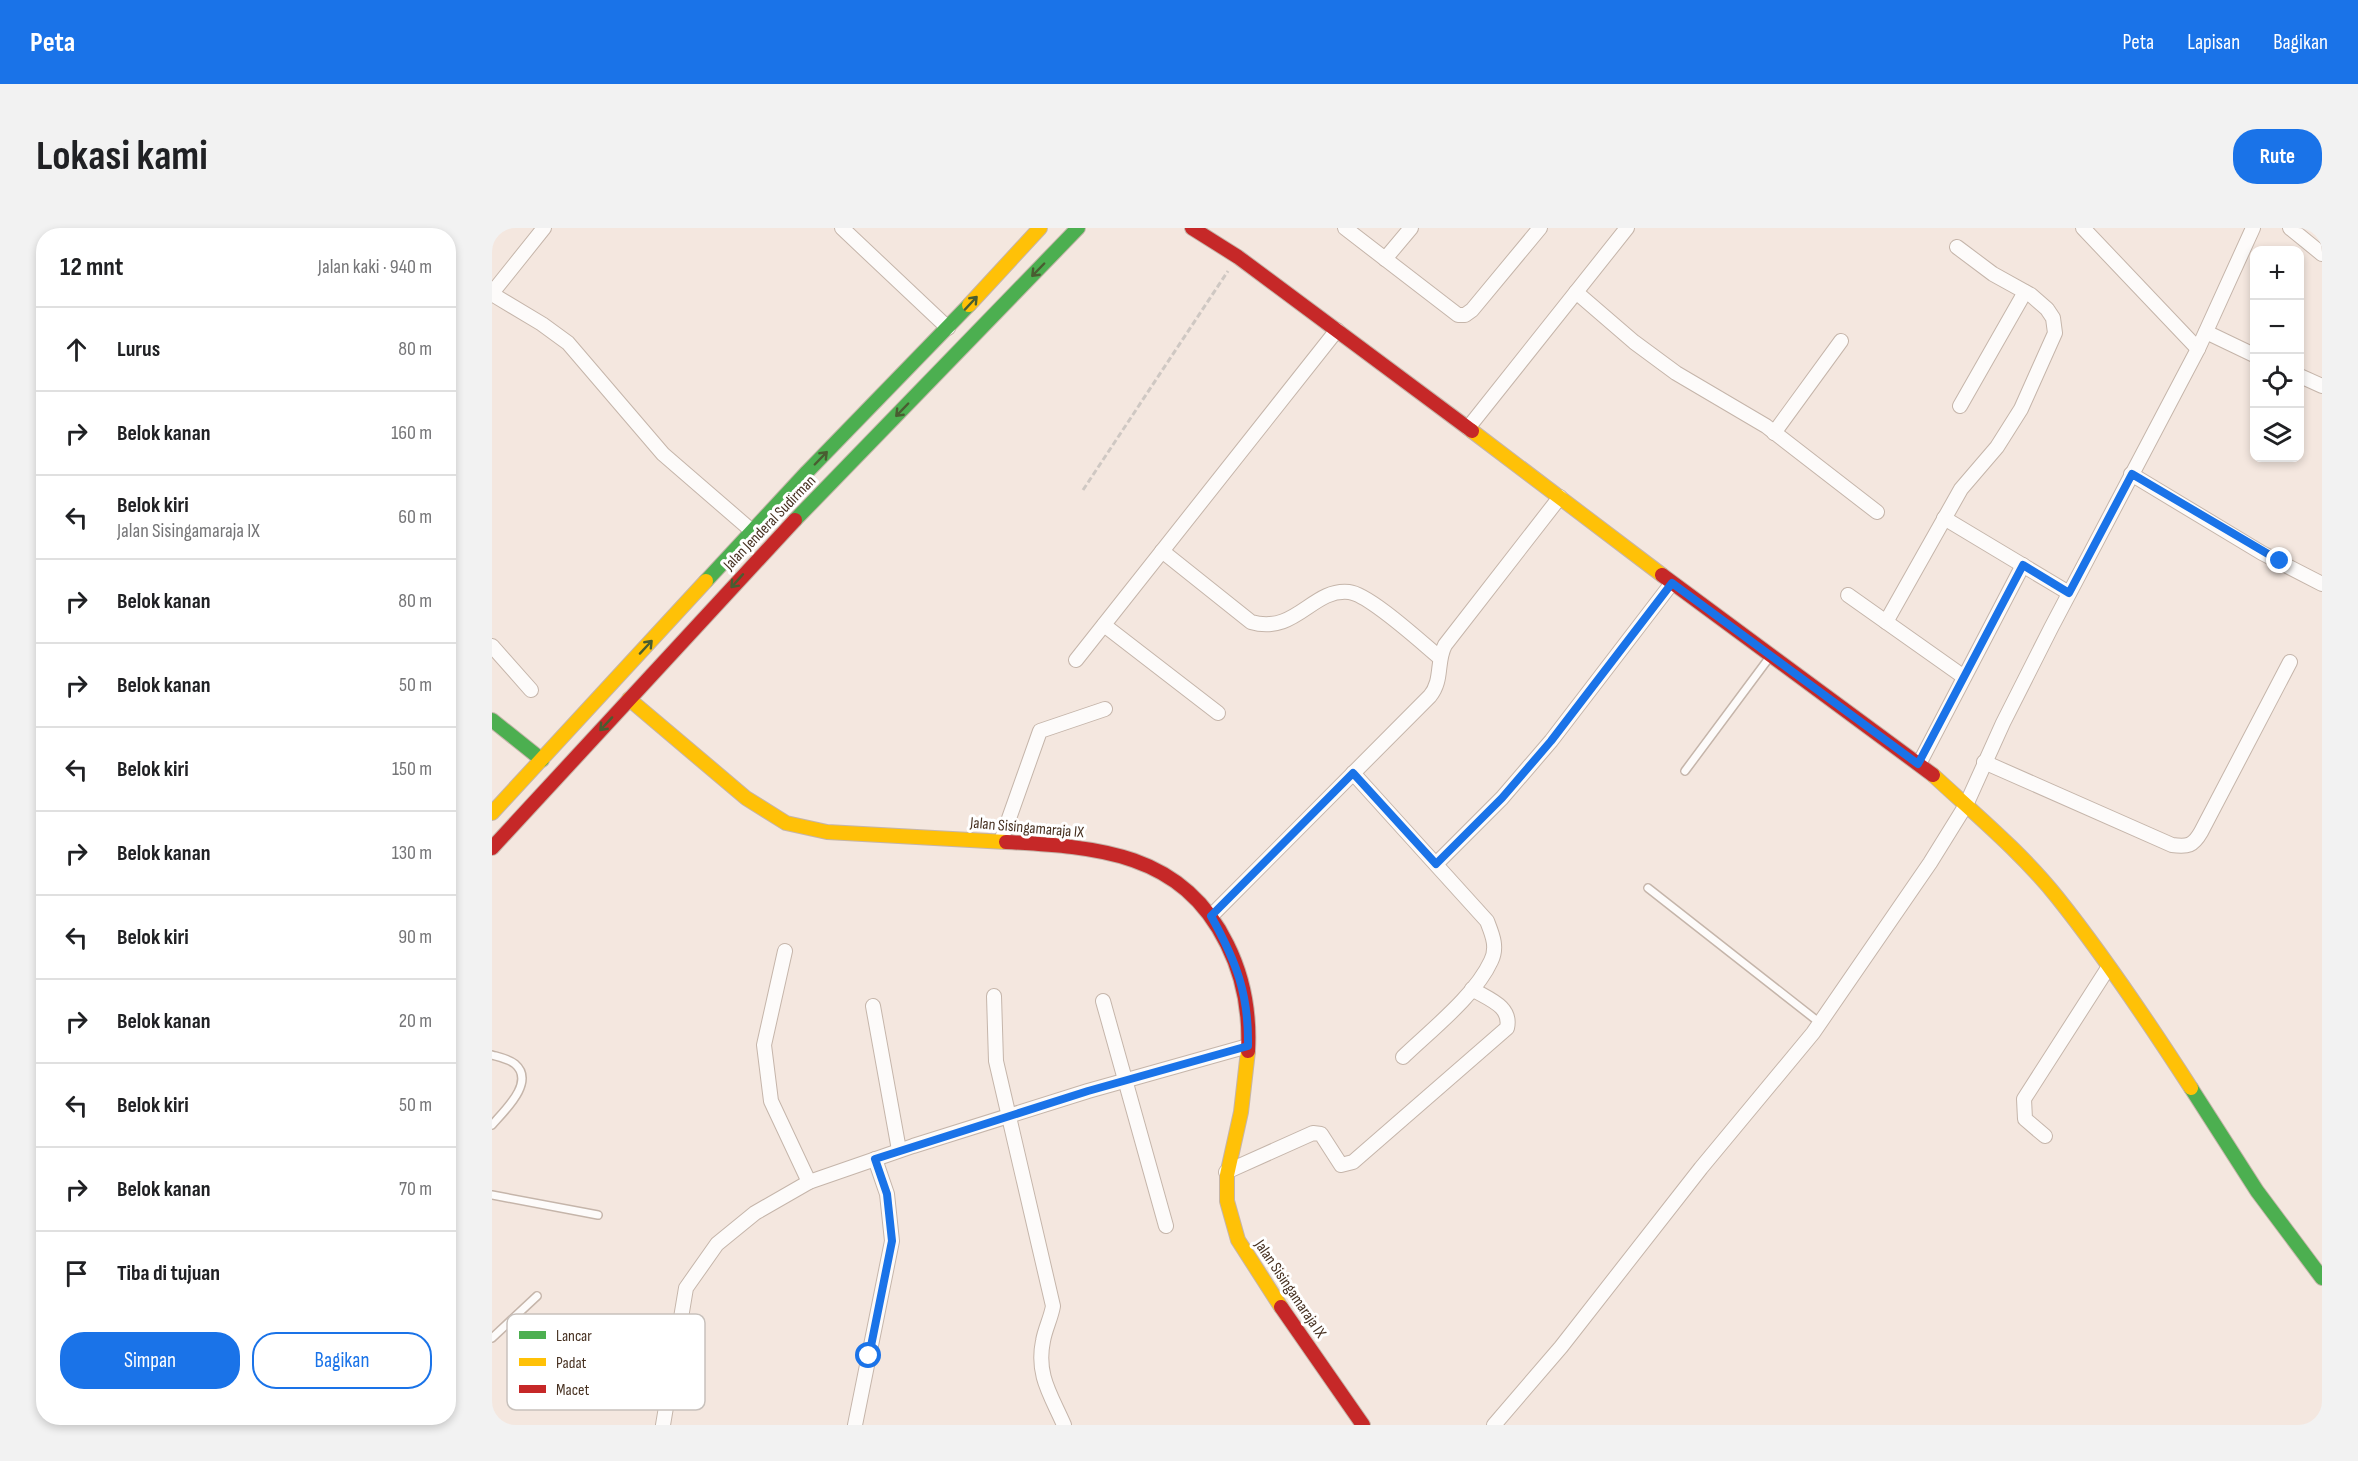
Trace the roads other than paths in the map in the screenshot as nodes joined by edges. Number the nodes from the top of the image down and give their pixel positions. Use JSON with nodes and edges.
{"nodes":[{"id":1,"x":544,"y":228,"type":"edge"},
{"id":2,"x":842,"y":228,"type":"edge"},
{"id":3,"x":1040,"y":228,"type":"edge"},
{"id":4,"x":1192,"y":228,"type":"edge"},
{"id":5,"x":1345,"y":228,"type":"edge"},
{"id":6,"x":1412,"y":228,"type":"edge"},
{"id":7,"x":1540,"y":228,"type":"edge"},
{"id":8,"x":1627,"y":228,"type":"edge"},
{"id":9,"x":2083,"y":228,"type":"edge"},
{"id":10,"x":2253,"y":228,"type":"edge"},
{"id":11,"x":2290,"y":228,"type":"edge"},
{"id":12,"x":1069,"y":231,"type":"edge"},
{"id":13,"x":1957,"y":247,"type":"dead end"},
{"id":14,"x":2322,"y":254,"type":"edge"},
{"id":15,"x":1385,"y":259,"type":"junction"},
{"id":16,"x":1576,"y":292,"type":"junction"},
{"id":17,"x":2025,"y":292,"type":"junction"},
{"id":18,"x":492,"y":294,"type":"edge"},
{"id":19,"x":948,"y":328,"type":"junction"},
{"id":20,"x":1337,"y":330,"type":"junction"},
{"id":21,"x":2206,"y":332,"type":"junction"},
{"id":22,"x":1841,"y":341,"type":"dead end"},
{"id":23,"x":2198,"y":349,"type":"junction"},
{"id":24,"x":2252,"y":354,"type":"edge"},
{"id":25,"x":2304,"y":378,"type":"edge"},
{"id":26,"x":2322,"y":386,"type":"edge"},
{"id":27,"x":1960,"y":406,"type":"dead end"},
{"id":28,"x":1468,"y":428,"type":"junction"},
{"id":29,"x":1774,"y":433,"type":"junction"},
{"id":30,"x":2132,"y":474,"type":"junction"},
{"id":31,"x":1560,"y":497,"type":"junction"},
{"id":32,"x":1877,"y":512,"type":"dead end"},
{"id":33,"x":1944,"y":518,"type":"junction"},
{"id":34,"x":752,"y":531,"type":"junction"},
{"id":35,"x":1162,"y":551,"type":"junction"},
{"id":36,"x":2023,"y":565,"type":"junction"},
{"id":37,"x":1672,"y":583,"type":"junction"},
{"id":38,"x":2322,"y":584,"type":"edge"},
{"id":39,"x":2069,"y":593,"type":"junction"},
{"id":40,"x":1848,"y":595,"type":"dead end"},
{"id":41,"x":1886,"y":622,"type":"junction"},
{"id":42,"x":1104,"y":625,"type":"junction"},
{"id":43,"x":492,"y":645,"type":"edge"},
{"id":44,"x":1771,"y":656,"type":"junction"},
{"id":45,"x":1439,"y":657,"type":"junction"},
{"id":46,"x":1076,"y":660,"type":"dead end"},
{"id":47,"x":2290,"y":662,"type":"dead end"},
{"id":48,"x":1964,"y":677,"type":"junction"},
{"id":49,"x":531,"y":690,"type":"dead end"},
{"id":50,"x":629,"y":699,"type":"junction"},
{"id":51,"x":1105,"y":709,"type":"dead end"},
{"id":52,"x":1218,"y":713,"type":"dead end"},
{"id":53,"x":492,"y":720,"type":"edge"},
{"id":54,"x":542,"y":760,"type":"junction"},
{"id":55,"x":1984,"y":762,"type":"junction"},
{"id":56,"x":1918,"y":764,"type":"junction"},
{"id":57,"x":1685,"y":771,"type":"dead end"},
{"id":58,"x":1353,"y":773,"type":"junction"},
{"id":59,"x":1966,"y":805,"type":"junction"},
{"id":60,"x":492,"y":813,"type":"edge"},
{"id":61,"x":1001,"y":841,"type":"junction"},
{"id":62,"x":492,"y":848,"type":"edge"},
{"id":63,"x":1436,"y":864,"type":"junction"},
{"id":64,"x":1648,"y":888,"type":"dead end"},
{"id":65,"x":1211,"y":916,"type":"junction"},
{"id":66,"x":784,"y":951,"type":"dead end"},
{"id":67,"x":2108,"y":968,"type":"junction"},
{"id":68,"x":1472,"y":989,"type":"junction"},
{"id":69,"x":994,"y":996,"type":"dead end"},
{"id":70,"x":1103,"y":1001,"type":"dead end"},
{"id":71,"x":873,"y":1006,"type":"dead end"},
{"id":72,"x":1820,"y":1023,"type":"junction"},
{"id":73,"x":1248,"y":1046,"type":"junction"},
{"id":74,"x":492,"y":1054,"type":"edge"},
{"id":75,"x":1403,"y":1057,"type":"dead end"},
{"id":76,"x":1126,"y":1080,"type":"junction"},
{"id":77,"x":1010,"y":1116,"type":"junction"},
{"id":78,"x":492,"y":1125,"type":"edge"},
{"id":79,"x":2045,"y":1136,"type":"dead end"},
{"id":80,"x":899,"y":1150,"type":"junction"},
{"id":81,"x":875,"y":1159,"type":"junction"},
{"id":82,"x":1227,"y":1172,"type":"junction"},
{"id":83,"x":809,"y":1182,"type":"junction"},
{"id":84,"x":492,"y":1195,"type":"edge"},
{"id":85,"x":598,"y":1215,"type":"dead end"},
{"id":86,"x":1166,"y":1226,"type":"dead end"},
{"id":87,"x":2322,"y":1278,"type":"edge"},
{"id":88,"x":537,"y":1296,"type":"dead end"},
{"id":89,"x":518,"y":1314,"type":"edge"},
{"id":90,"x":682,"y":1314,"type":"edge"},
{"id":91,"x":507,"y":1324,"type":"edge"},
{"id":92,"x":492,"y":1338,"type":"edge"},
{"id":93,"x":666,"y":1410,"type":"edge"},
{"id":94,"x":663,"y":1425,"type":"edge"},
{"id":95,"x":855,"y":1425,"type":"edge"},
{"id":96,"x":1064,"y":1425,"type":"edge"},
{"id":97,"x":1363,"y":1425,"type":"edge"},
{"id":98,"x":1494,"y":1425,"type":"edge"}],
"edges":[{"from":1,"to":18,"type":"street"},
{"from":2,"to":19,"type":"street"},
{"from":19,"to":3,"type":"main road","name":"Jalan Jenderal Sudirman","one_way":true},
{"from":4,"to":20,"type":"main road"},
{"from":5,"to":15,"type":"street"},
{"from":6,"to":15,"type":"street"},
{"from":7,"to":15,"type":"street"},
{"from":8,"to":16,"type":"street"},
{"from":9,"to":23,"type":"street"},
{"from":10,"to":21,"type":"street"},
{"from":11,"to":14,"type":"street"},
{"from":12,"to":50,"type":"main road","name":"Jalan Jenderal Sudirman","one_way":true},
{"from":13,"to":17,"type":"street"},
{"from":16,"to":28,"type":"street"},
{"from":16,"to":29,"type":"street"},
{"from":17,"to":27,"type":"street"},
{"from":17,"to":33,"type":"street"},
{"from":18,"to":34,"type":"street"},
{"from":34,"to":19,"type":"main road","name":"Jalan Jenderal Sudirman","one_way":true},
{"from":20,"to":28,"type":"main road"},
{"from":20,"to":35,"type":"street"},
{"from":21,"to":23,"type":"street"},
{"from":21,"to":24,"type":"street"},
{"from":22,"to":29,"type":"street"},
{"from":23,"to":30,"type":"street"},
{"from":25,"to":26,"type":"street"},
{"from":28,"to":31,"type":"main road"},
{"from":29,"to":32,"type":"street"},
{"from":30,"to":38,"type":"street"},
{"from":30,"to":39,"type":"street"},
{"from":31,"to":37,"type":"main road"},
{"from":31,"to":45,"type":"street"},
{"from":33,"to":36,"type":"street"},
{"from":33,"to":41,"type":"street"},
{"from":54,"to":34,"type":"main road","name":"Jalan Jenderal Sudirman","one_way":true},
{"from":35,"to":42,"type":"street"},
{"from":35,"to":45,"type":"street"},
{"from":36,"to":39,"type":"street"},
{"from":36,"to":48,"type":"street"},
{"from":37,"to":44,"type":"main road"},
{"from":37,"to":63,"type":"street"},
{"from":39,"to":55,"type":"street"},
{"from":40,"to":41,"type":"street"},
{"from":41,"to":48,"type":"street"},
{"from":42,"to":46,"type":"street"},
{"from":42,"to":52,"type":"street"},
{"from":43,"to":49,"type":"street"},
{"from":44,"to":56,"type":"main road"},
{"from":44,"to":57,"type":"lane"},
{"from":45,"to":58,"type":"street"},
{"from":47,"to":55,"type":"street"},
{"from":48,"to":56,"type":"street"},
{"from":50,"to":61,"type":"main road","name":"Jalan Sisingamaraja IX"},
{"from":50,"to":62,"type":"main road","name":"Jalan Jenderal Sudirman","one_way":true},
{"from":51,"to":61,"type":"street"},
{"from":53,"to":54,"type":"main road"},
{"from":54,"to":60,"type":"main road","name":"Jalan Jenderal Sudirman"},
{"from":55,"to":59,"type":"street"},
{"from":56,"to":59,"type":"main road"},
{"from":58,"to":63,"type":"street"},
{"from":58,"to":65,"type":"street"},
{"from":59,"to":67,"type":"main road"},
{"from":59,"to":72,"type":"street"},
{"from":61,"to":65,"type":"main road","name":"Jalan Sisingamaraja IX"},
{"from":63,"to":68,"type":"street"},
{"from":64,"to":72,"type":"lane"},
{"from":65,"to":73,"type":"main road","name":"Jalan Sisingamaraja IX"},
{"from":66,"to":83,"type":"street"},
{"from":67,"to":79,"type":"street"},
{"from":67,"to":87,"type":"main road"},
{"from":68,"to":75,"type":"street"},
{"from":68,"to":82,"type":"street"},
{"from":69,"to":77,"type":"street"},
{"from":70,"to":76,"type":"street"},
{"from":71,"to":80,"type":"street"},
{"from":72,"to":98,"type":"street"},
{"from":73,"to":76,"type":"street"},
{"from":73,"to":82,"type":"main road","name":"Jalan Sisingamaraja IX"},
{"from":74,"to":78,"type":"lane"},
{"from":76,"to":77,"type":"street"},
{"from":76,"to":86,"type":"street"},
{"from":77,"to":80,"type":"street"},
{"from":77,"to":96,"type":"street"},
{"from":80,"to":81,"type":"street"},
{"from":81,"to":83,"type":"street"},
{"from":81,"to":95,"type":"street"},
{"from":82,"to":97,"type":"main road","name":"Jalan Sisingamaraja IX"},
{"from":83,"to":90,"type":"street"},
{"from":84,"to":85,"type":"lane"},
{"from":88,"to":89,"type":"lane"},
{"from":91,"to":92,"type":"lane"},
{"from":93,"to":94,"type":"street"}]}
